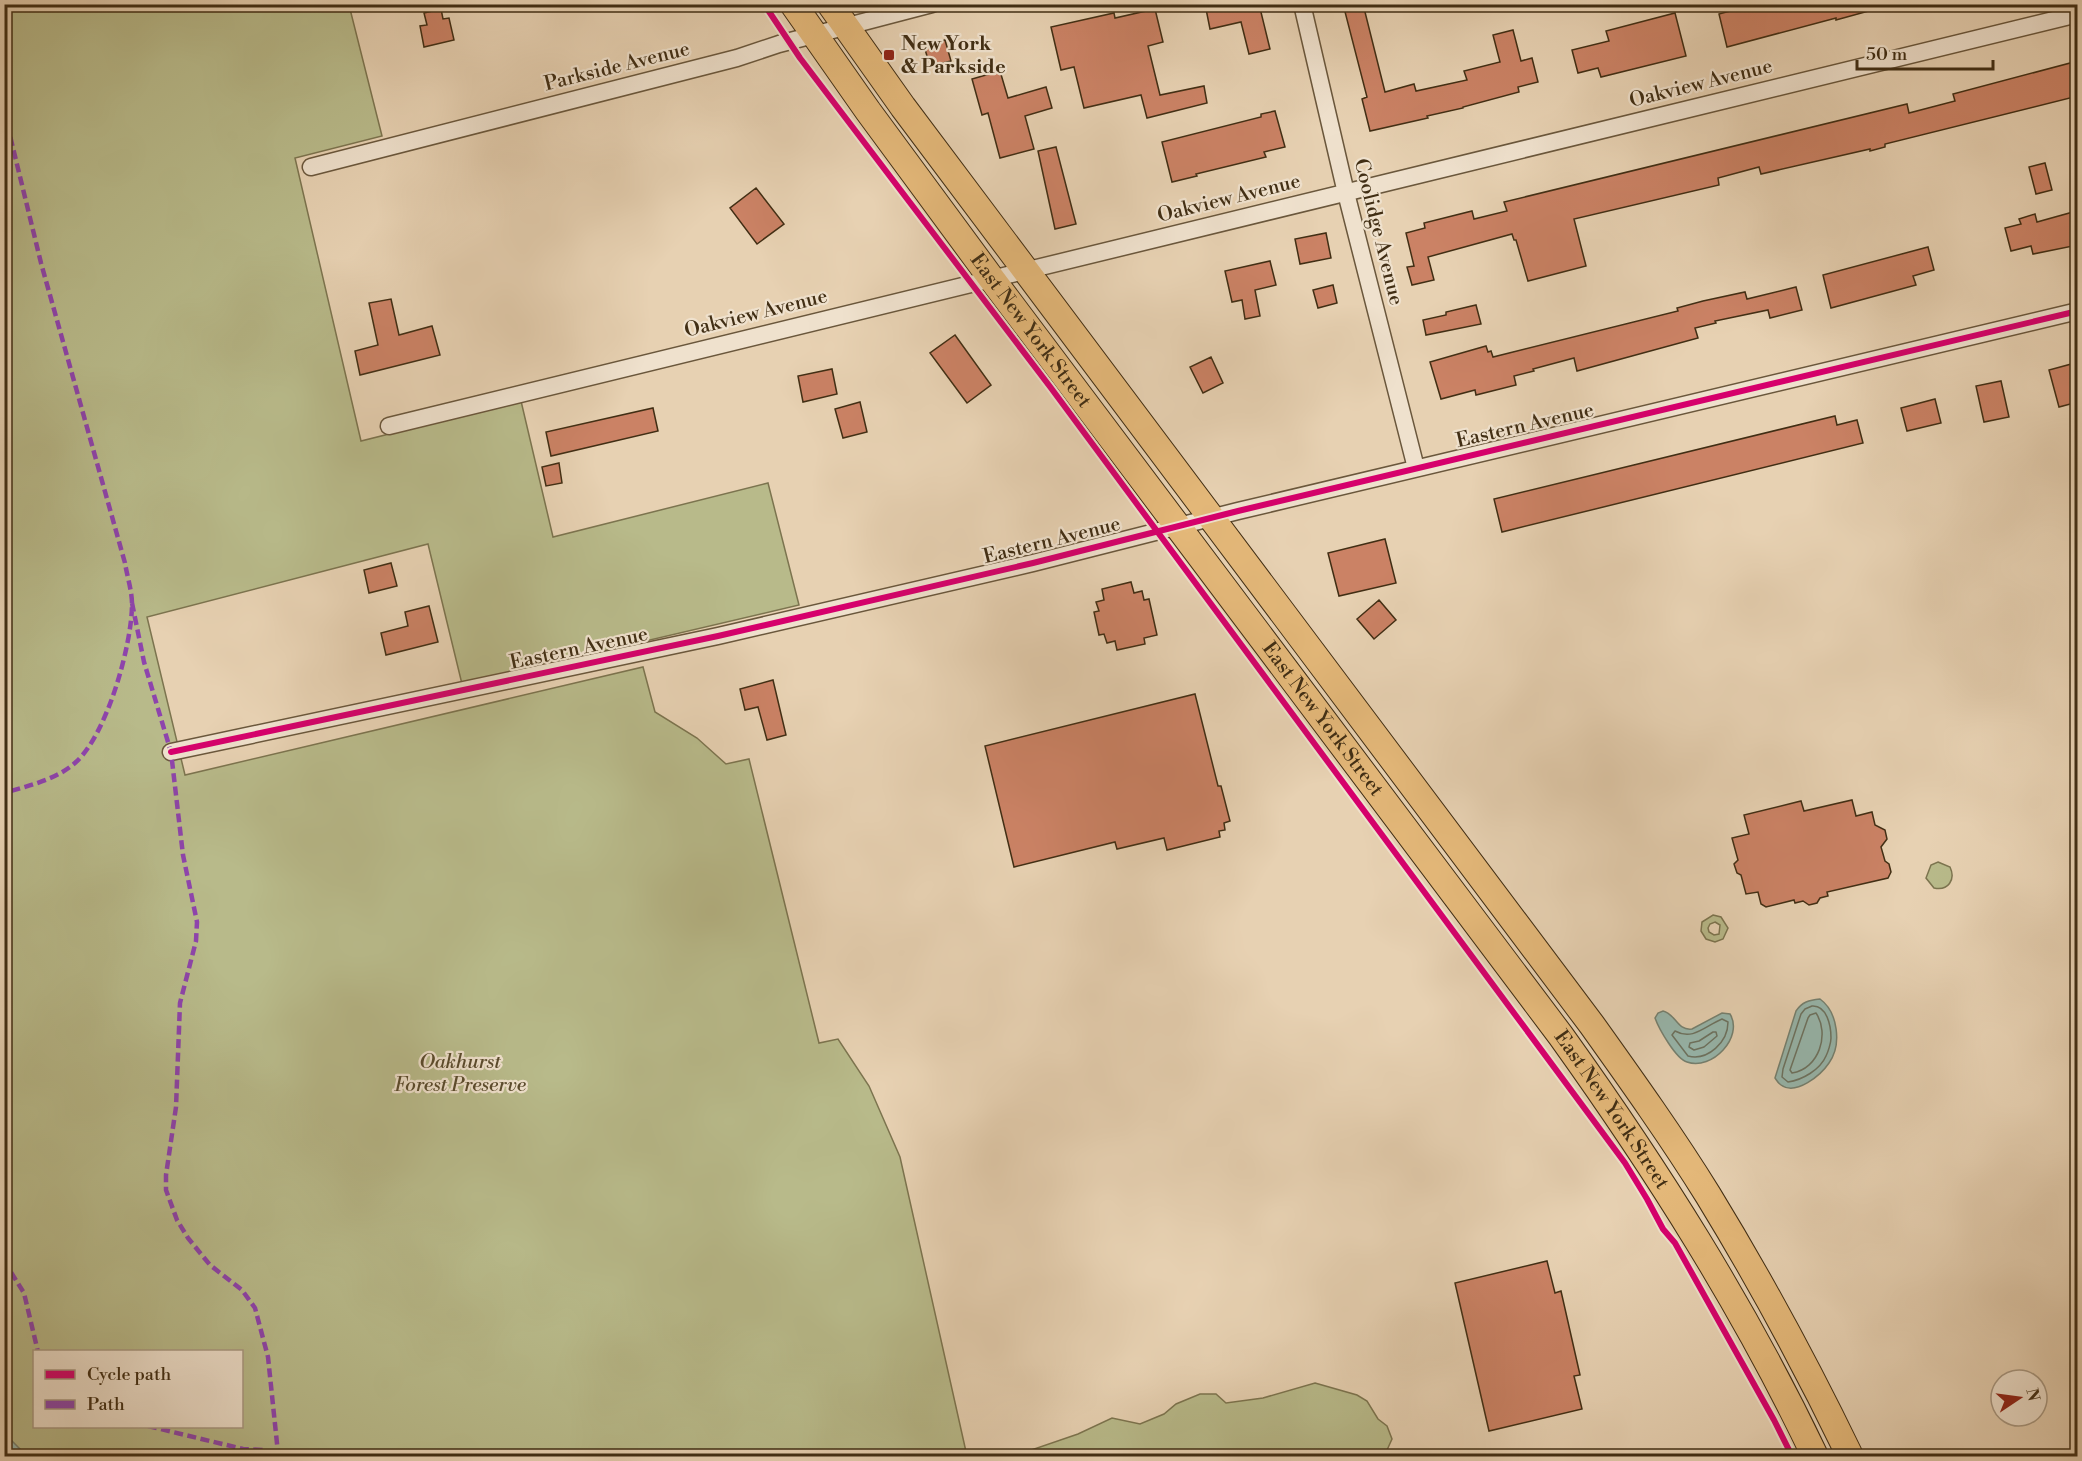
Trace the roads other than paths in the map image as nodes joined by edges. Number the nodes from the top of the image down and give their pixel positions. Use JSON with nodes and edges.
{"nodes":[{"id":1,"x":793,"y":4,"type":"edge"},
{"id":2,"x":830,"y":4,"type":"edge"},
{"id":3,"x":932,"y":4,"type":"edge"},
{"id":4,"x":1302,"y":4,"type":"edge"},
{"id":5,"x":2078,"y":14,"type":"edge"},
{"id":6,"x":845,"y":26,"type":"junction"},
{"id":7,"x":813,"y":35,"type":"junction"},
{"id":8,"x":311,"y":167,"type":"dead end"},
{"id":9,"x":1346,"y":193,"type":"junction"},
{"id":10,"x":1026,"y":269,"type":"junction"},
{"id":11,"x":991,"y":278,"type":"junction"},
{"id":12,"x":2078,"y":310,"type":"edge"},
{"id":13,"x":389,"y":426,"type":"dead end"},
{"id":14,"x":1416,"y":468,"type":"junction"},
{"id":15,"x":1211,"y":518,"type":"junction"},
{"id":16,"x":1178,"y":527,"type":"junction"},
{"id":17,"x":171,"y":752,"type":"dead end"},
{"id":18,"x":1815,"y":1456,"type":"edge"},
{"id":19,"x":1850,"y":1456,"type":"edge"}],
"edges":[{"from":1,"to":7,"type":"main road","name":"East New York Street"},
{"from":2,"to":6,"type":"main road","name":"East New York Street"},
{"from":3,"to":6,"type":"street","name":"Parkside Avenue"},
{"from":4,"to":9,"type":"street","name":"Coolidge Avenue"},
{"from":5,"to":9,"type":"street","name":"Oakview Avenue"},
{"from":6,"to":7,"type":"street","name":"Parkside Avenue"},
{"from":6,"to":10,"type":"main road","name":"East New York Street"},
{"from":7,"to":8,"type":"street","name":"Parkside Avenue"},
{"from":7,"to":11,"type":"main road","name":"East New York Street"},
{"from":9,"to":10,"type":"street","name":"Oakview Avenue"},
{"from":9,"to":14,"type":"street","name":"Coolidge Avenue"},
{"from":10,"to":11,"type":"street","name":"Oakview Avenue"},
{"from":10,"to":15,"type":"main road","name":"East New York Street"},
{"from":11,"to":13,"type":"street","name":"Oakview Avenue"},
{"from":11,"to":16,"type":"main road","name":"East New York Street"},
{"from":12,"to":14,"type":"street","name":"Eastern Avenue"},
{"from":14,"to":15,"type":"street","name":"Eastern Avenue"},
{"from":15,"to":16,"type":"street","name":"Eastern Avenue"},
{"from":15,"to":19,"type":"main road","name":"East New York Street"},
{"from":16,"to":17,"type":"street","name":"Eastern Avenue"},
{"from":16,"to":18,"type":"main road","name":"East New York Street"}]}
